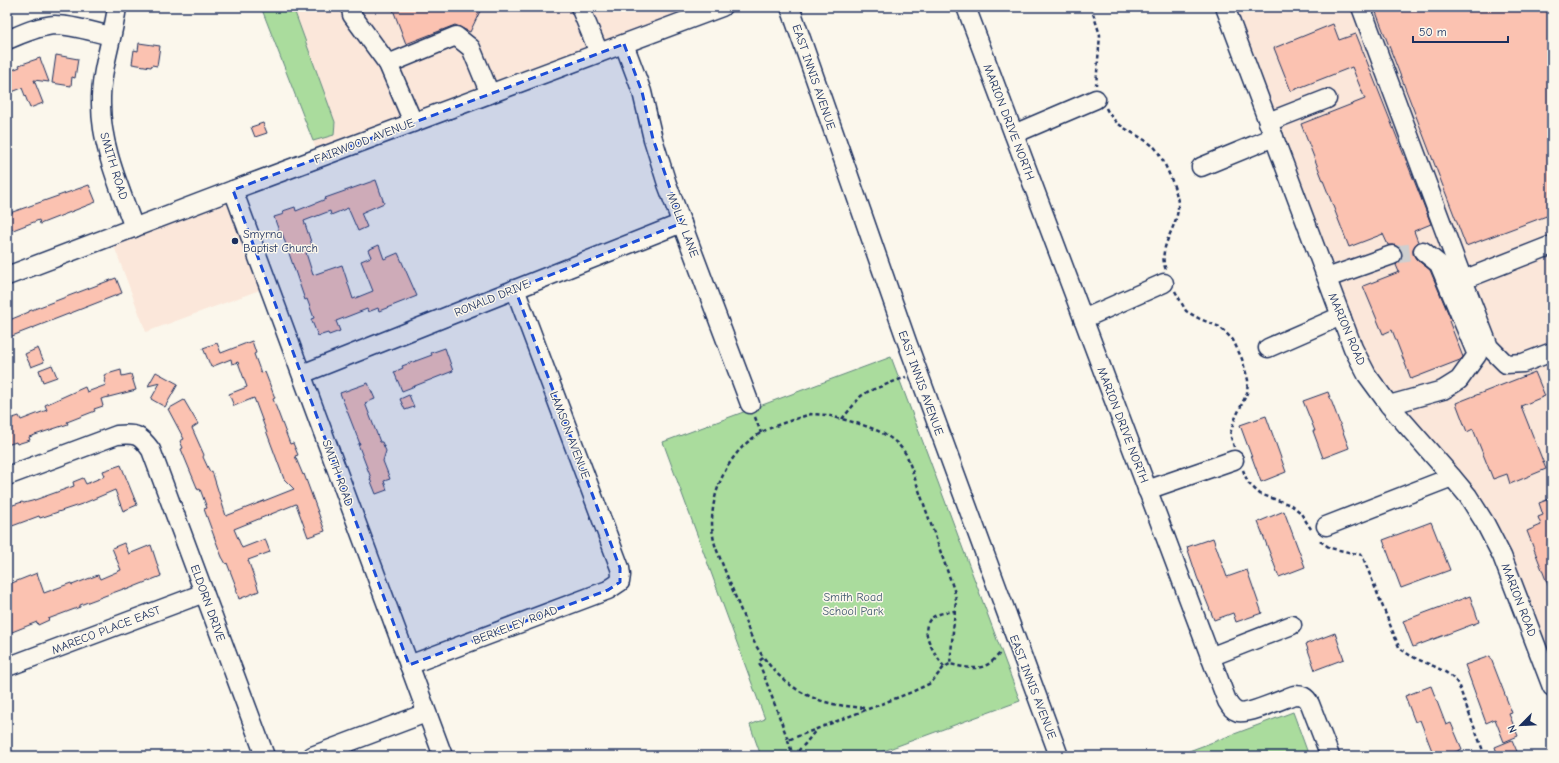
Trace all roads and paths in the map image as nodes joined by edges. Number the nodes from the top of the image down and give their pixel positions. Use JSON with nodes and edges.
{"nodes":[{"id":1,"x":117,"y":7,"type":"edge"},
{"id":2,"x":351,"y":7,"type":"edge"},
{"id":3,"x":580,"y":7,"type":"edge"},
{"id":4,"x":722,"y":7,"type":"edge"},
{"id":5,"x":790,"y":7,"type":"edge"},
{"id":6,"x":966,"y":7,"type":"edge"},
{"id":7,"x":1091,"y":7,"type":"edge"},
{"id":8,"x":1225,"y":7,"type":"edge"},
{"id":9,"x":1361,"y":7,"type":"edge"},
{"id":10,"x":111,"y":36,"type":"junction"},
{"id":11,"x":7,"y":40,"type":"edge"},
{"id":12,"x":624,"y":44,"type":"junction"},
{"id":13,"x":599,"y":53,"type":"junction"},
{"id":14,"x":388,"y":64,"type":"junction"},
{"id":15,"x":490,"y":94,"type":"junction"},
{"id":16,"x":1099,"y":98,"type":"junction"},
{"id":17,"x":1327,"y":99,"type":"dead end"},
{"id":18,"x":413,"y":122,"type":"junction"},
{"id":19,"x":1271,"y":130,"type":"junction"},
{"id":20,"x":1014,"y":134,"type":"junction"},
{"id":21,"x":1201,"y":167,"type":"dead end"},
{"id":22,"x":233,"y":190,"type":"junction"},
{"id":23,"x":682,"y":223,"type":"junction"},
{"id":24,"x":134,"y":228,"type":"junction"},
{"id":25,"x":1552,"y":245,"type":"edge"},
{"id":26,"x":1423,"y":251,"type":"dead end"},
{"id":27,"x":1392,"y":255,"type":"tunnel mouth"},
{"id":28,"x":7,"y":276,"type":"edge"},
{"id":29,"x":1326,"y":278,"type":"junction"},
{"id":30,"x":1463,"y":280,"type":"junction"},
{"id":31,"x":1168,"y":282,"type":"junction"},
{"id":32,"x":515,"y":289,"type":"junction"},
{"id":33,"x":1341,"y":316,"type":"junction"},
{"id":34,"x":1083,"y":319,"type":"junction"},
{"id":35,"x":1268,"y":348,"type":"dead end"},
{"id":36,"x":1552,"y":352,"type":"edge"},
{"id":37,"x":918,"y":373,"type":"junction"},
{"id":38,"x":302,"y":374,"type":"junction"},
{"id":39,"x":750,"y":404,"type":"dead end"},
{"id":40,"x":1389,"y":406,"type":"junction"},
{"id":41,"x":842,"y":420,"type":"junction"},
{"id":42,"x":1237,"y":459,"type":"junction"},
{"id":43,"x":7,"y":476,"type":"edge"},
{"id":44,"x":1452,"y":477,"type":"junction"},
{"id":45,"x":1147,"y":490,"type":"junction"},
{"id":46,"x":1319,"y":532,"type":"junction"},
{"id":47,"x":620,"y":582,"type":"joint"},
{"id":48,"x":204,"y":593,"type":"junction"},
{"id":49,"x":954,"y":611,"type":"junction"},
{"id":50,"x":1292,"y":626,"type":"dead end"},
{"id":51,"x":1000,"y":653,"type":"dead end"},
{"id":52,"x":1210,"y":657,"type":"junction"},
{"id":53,"x":763,"y":658,"type":"junction"},
{"id":54,"x":950,"y":664,"type":"junction"},
{"id":55,"x":409,"y":665,"type":"junction"},
{"id":56,"x":7,"y":666,"type":"edge"},
{"id":57,"x":944,"y":667,"type":"junction"},
{"id":58,"x":1552,"y":687,"type":"edge"},
{"id":59,"x":864,"y":708,"type":"dead end"},
{"id":60,"x":426,"y":713,"type":"junction"},
{"id":61,"x":816,"y":729,"type":"junction"},
{"id":62,"x":788,"y":740,"type":"junction"},
{"id":63,"x":265,"y":756,"type":"edge"},
{"id":64,"x":312,"y":756,"type":"edge"},
{"id":65,"x":443,"y":756,"type":"edge"},
{"id":66,"x":793,"y":756,"type":"edge"},
{"id":67,"x":1059,"y":756,"type":"edge"},
{"id":68,"x":1330,"y":756,"type":"edge"},
{"id":69,"x":1485,"y":756,"type":"edge"}],
"edges":[{"from":1,"to":10,"type":"street","name":"SMITH ROAD"},
{"from":2,"to":14,"type":"street"},
{"from":3,"to":13,"type":"street"},
{"from":4,"to":12,"type":"street","name":"FAIRWOOD AVENUE"},
{"from":5,"to":37,"type":"street","name":"EAST INNIS AVENUE"},
{"from":6,"to":20,"type":"street","name":"MARION DRIVE NORTH"},
{"from":7,"to":16,"type":"path"},
{"from":8,"to":19,"type":"street","name":"MARION ROAD"},
{"from":9,"to":30,"type":"street"},
{"from":10,"to":11,"type":"street"},
{"from":10,"to":24,"type":"street","name":"SMITH ROAD"},
{"from":12,"to":13,"type":"street","name":"FAIRWOOD AVENUE"},
{"from":12,"to":23,"type":"street","name":"MOLLY LANE"},
{"from":13,"to":15,"type":"street","name":"FAIRWOOD AVENUE"},
{"from":14,"to":15,"type":"street"},
{"from":14,"to":18,"type":"street"},
{"from":15,"to":18,"type":"street","name":"FAIRWOOD AVENUE"},
{"from":16,"to":20,"type":"street"},
{"from":16,"to":31,"type":"path"},
{"from":17,"to":19,"type":"street"},
{"from":18,"to":22,"type":"street","name":"FAIRWOOD AVENUE"},
{"from":19,"to":21,"type":"street"},
{"from":19,"to":29,"type":"street","name":"MARION ROAD"},
{"from":20,"to":34,"type":"street","name":"MARION DRIVE NORTH"},
{"from":22,"to":24,"type":"street","name":"FAIRWOOD AVENUE"},
{"from":22,"to":38,"type":"street","name":"SMITH ROAD"},
{"from":23,"to":32,"type":"street","name":"RONALD DRIVE"},
{"from":23,"to":39,"type":"street","name":"MOLLY LANE"},
{"from":24,"to":28,"type":"street","name":"FAIRWOOD AVENUE"},
{"from":25,"to":30,"type":"street"},
{"from":26,"to":40,"type":"street"},
{"from":27,"to":29,"type":"street"},
{"from":29,"to":33,"type":"street","name":"MARION ROAD"},
{"from":30,"to":36,"type":"street"},
{"from":31,"to":34,"type":"street"},
{"from":31,"to":42,"type":"path"},
{"from":32,"to":38,"type":"street","name":"RONALD DRIVE"},
{"from":32,"to":47,"type":"street","name":"LAMSON AVENUE"},
{"from":33,"to":35,"type":"street"},
{"from":33,"to":40,"type":"street","name":"MARION ROAD"},
{"from":34,"to":45,"type":"street","name":"MARION DRIVE NORTH"},
{"from":37,"to":41,"type":"path"},
{"from":37,"to":67,"type":"street","name":"EAST INNIS AVENUE"},
{"from":38,"to":55,"type":"street","name":"SMITH ROAD"},
{"from":40,"to":44,"type":"street","name":"MARION ROAD"},
{"from":41,"to":49,"type":"path"},
{"from":41,"to":53,"type":"path"},
{"from":42,"to":45,"type":"street"},
{"from":42,"to":46,"type":"path"},
{"from":43,"to":48,"type":"street","name":"ELDORN DRIVE"},
{"from":44,"to":46,"type":"street"},
{"from":44,"to":58,"type":"street","name":"MARION ROAD"},
{"from":45,"to":52,"type":"street","name":"MARION DRIVE NORTH"},
{"from":46,"to":69,"type":"path"},
{"from":47,"to":55,"type":"street","name":"BERKELEY ROAD"},
{"from":48,"to":56,"type":"street","name":"MARECO PLACE EAST"},
{"from":48,"to":63,"type":"street","name":"ELDORN DRIVE"},
{"from":49,"to":54,"type":"path"},
{"from":49,"to":57,"type":"path"},
{"from":50,"to":52,"type":"street"},
{"from":51,"to":54,"type":"path"},
{"from":52,"to":68,"type":"street","name":"MARION DRIVE NORTH"},
{"from":53,"to":59,"type":"path"},
{"from":53,"to":62,"type":"path"},
{"from":54,"to":57,"type":"path"},
{"from":55,"to":60,"type":"street","name":"SMITH ROAD"},
{"from":57,"to":61,"type":"path"},
{"from":60,"to":64,"type":"street"},
{"from":60,"to":65,"type":"street","name":"SMITH ROAD"},
{"from":61,"to":62,"type":"path"},
{"from":61,"to":66,"type":"path"},
{"from":62,"to":66,"type":"path"}]}
